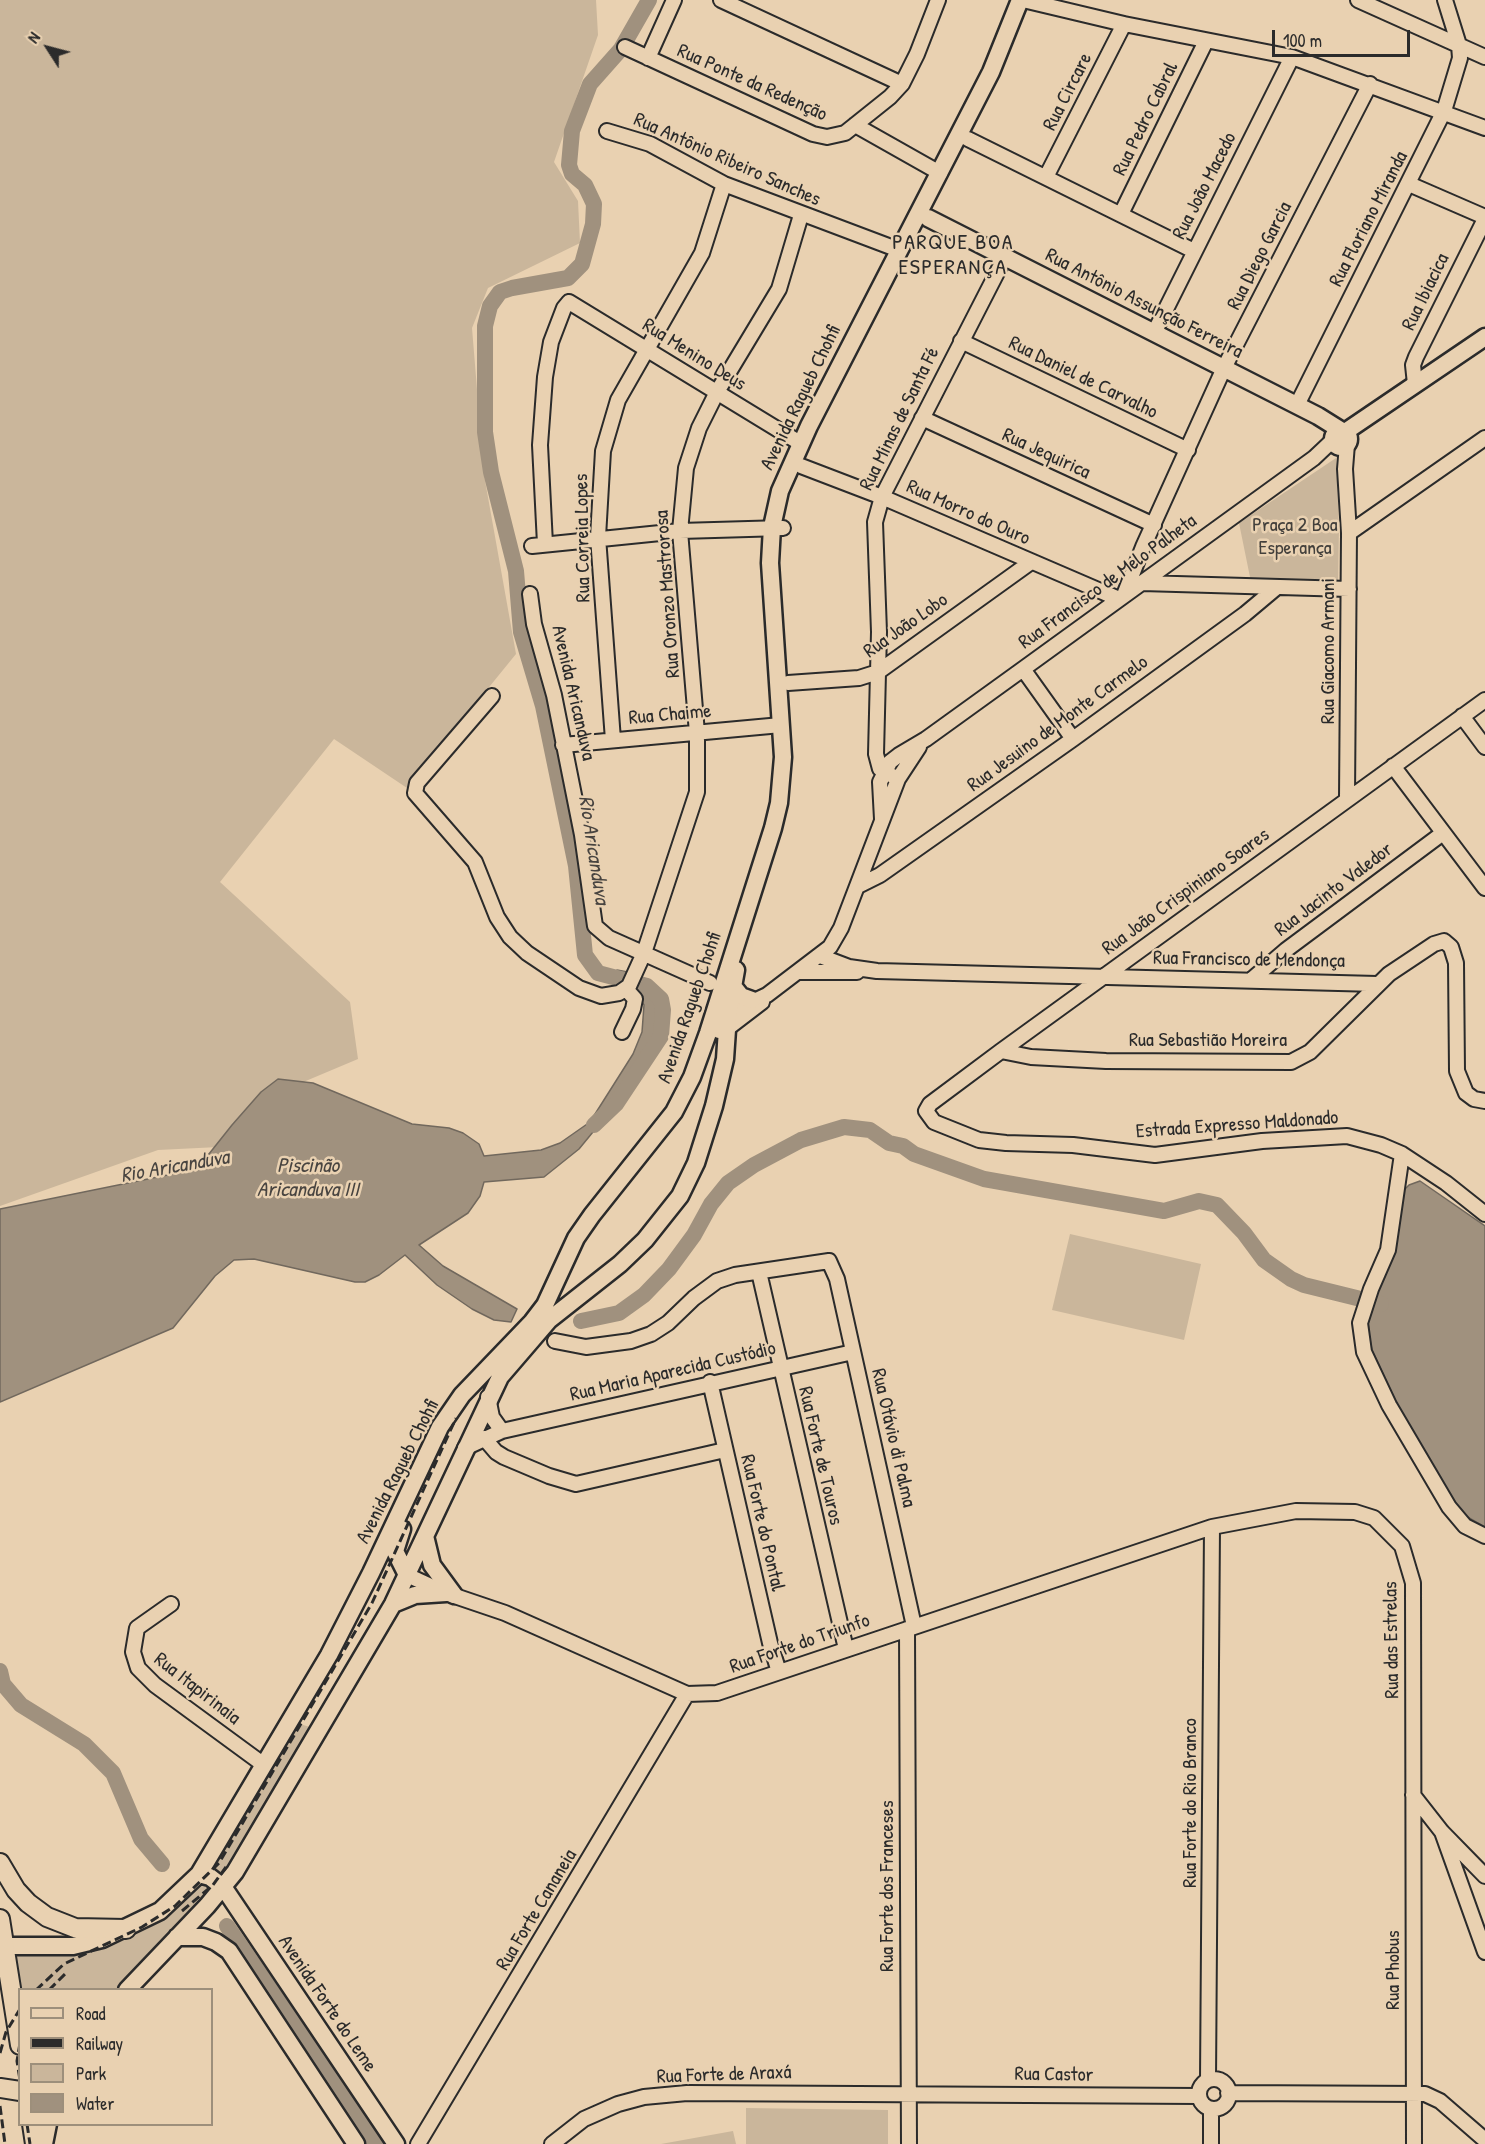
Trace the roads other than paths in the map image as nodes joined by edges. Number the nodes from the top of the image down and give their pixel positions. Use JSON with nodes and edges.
{"nodes":[{"id":1,"x":674,"y":0,"type":"edge"},
{"id":2,"x":721,"y":0,"type":"edge"},
{"id":3,"x":938,"y":0,"type":"edge"},
{"id":4,"x":1358,"y":0,"type":"edge"},
{"id":5,"x":1445,"y":0,"type":"edge"},
{"id":6,"x":1026,"y":1,"type":"edge"},
{"id":7,"x":1124,"y":24,"type":"junction"},
{"id":8,"x":1206,"y":41,"type":"junction"},
{"id":9,"x":1459,"y":45,"type":"junction"},
{"id":10,"x":625,"y":47,"type":"dead end"},
{"id":11,"x":1292,"y":57,"type":"junction"},
{"id":12,"x":1485,"y":57,"type":"edge"},
{"id":13,"x":648,"y":58,"type":"junction"},
{"id":14,"x":902,"y":84,"type":"junction"},
{"id":15,"x":1370,"y":84,"type":"junction"},
{"id":16,"x":1444,"y":111,"type":"junction"},
{"id":17,"x":855,"y":125,"type":"junction"},
{"id":18,"x":1485,"y":128,"type":"edge"},
{"id":19,"x":607,"y":131,"type":"dead end"},
{"id":20,"x":968,"y":140,"type":"junction"},
{"id":21,"x":940,"y":173,"type":"junction"},
{"id":22,"x":1046,"y":177,"type":"junction"},
{"id":23,"x":724,"y":184,"type":"junction"},
{"id":24,"x":1409,"y":184,"type":"junction"},
{"id":25,"x":1121,"y":214,"type":"junction"},
{"id":26,"x":801,"y":215,"type":"junction"},
{"id":27,"x":923,"y":216,"type":"junction"},
{"id":28,"x":1485,"y":218,"type":"edge"},
{"id":29,"x":899,"y":250,"type":"junction"},
{"id":30,"x":1194,"y":251,"type":"junction"},
{"id":31,"x":1005,"y":258,"type":"junction"},
{"id":32,"x":1154,"y":333,"type":"junction"},
{"id":33,"x":1485,"y":338,"type":"edge"},
{"id":34,"x":961,"y":341,"type":"junction"},
{"id":35,"x":646,"y":349,"type":"junction"},
{"id":36,"x":1224,"y":368,"type":"junction"},
{"id":37,"x":1415,"y":384,"type":"junction"},
{"id":38,"x":717,"y":393,"type":"junction"},
{"id":39,"x":1297,"y":405,"type":"junction"},
{"id":40,"x":922,"y":418,"type":"junction"},
{"id":41,"x":1485,"y":438,"type":"edge"},
{"id":42,"x":1341,"y":439,"type":"junction"},
{"id":43,"x":800,"y":443,"type":"junction"},
{"id":44,"x":1188,"y":450,"type":"junction"},
{"id":45,"x":801,"y":466,"type":"junction"},
{"id":46,"x":882,"y":497,"type":"junction"},
{"id":47,"x":1154,"y":525,"type":"junction"},
{"id":48,"x":777,"y":527,"type":"junction"},
{"id":49,"x":680,"y":531,"type":"junction"},
{"id":50,"x":1349,"y":533,"type":"junction"},
{"id":51,"x":598,"y":537,"type":"junction"},
{"id":52,"x":1143,"y":547,"type":"junction"},
{"id":53,"x":1031,"y":562,"type":"junction"},
{"id":54,"x":1147,"y":579,"type":"junction"},
{"id":55,"x":1276,"y":588,"type":"junction"},
{"id":56,"x":1349,"y":589,"type":"junction"},
{"id":57,"x":530,"y":594,"type":"dead end"},
{"id":58,"x":1121,"y":597,"type":"junction"},
{"id":59,"x":1023,"y":669,"type":"junction"},
{"id":60,"x":878,"y":672,"type":"junction"},
{"id":61,"x":788,"y":683,"type":"junction"},
{"id":62,"x":492,"y":696,"type":"dead end"},
{"id":63,"x":1485,"y":700,"type":"edge"},
{"id":64,"x":1462,"y":716,"type":"junction"},
{"id":65,"x":781,"y":725,"type":"junction"},
{"id":66,"x":697,"y":733,"type":"junction"},
{"id":67,"x":926,"y":739,"type":"junction"},
{"id":68,"x":1072,"y":739,"type":"junction"},
{"id":69,"x":613,"y":740,"type":"junction"},
{"id":70,"x":563,"y":745,"type":"junction"},
{"id":71,"x":1485,"y":747,"type":"edge"},
{"id":72,"x":1393,"y":766,"type":"junction"},
{"id":73,"x":884,"y":772,"type":"junction"},
{"id":74,"x":898,"y":779,"type":"junction"},
{"id":75,"x":1347,"y":798,"type":"junction"},
{"id":76,"x":882,"y":819,"type":"junction"},
{"id":77,"x":1443,"y":833,"type":"junction"},
{"id":78,"x":858,"y":886,"type":"junction"},
{"id":79,"x":1485,"y":888,"type":"edge"},
{"id":80,"x":644,"y":953,"type":"junction"},
{"id":81,"x":820,"y":956,"type":"junction"},
{"id":82,"x":868,"y":970,"type":"junction"},
{"id":83,"x":799,"y":972,"type":"junction"},
{"id":84,"x":1104,"y":976,"type":"junction"},
{"id":85,"x":1251,"y":980,"type":"junction"},
{"id":86,"x":710,"y":983,"type":"dead end"},
{"id":87,"x":1377,"y":984,"type":"junction"},
{"id":88,"x":628,"y":986,"type":"junction"},
{"id":89,"x":733,"y":986,"type":"junction"},
{"id":90,"x":759,"y":998,"type":"junction"},
{"id":91,"x":719,"y":1023,"type":"junction"},
{"id":92,"x":622,"y":1032,"type":"dead end"},
{"id":93,"x":1001,"y":1051,"type":"junction"},
{"id":94,"x":1485,"y":1101,"type":"edge"},
{"id":95,"x":934,"y":1122,"type":"joint"},
{"id":96,"x":1402,"y":1154,"type":"junction"},
{"id":97,"x":1485,"y":1215,"type":"edge"},
{"id":98,"x":759,"y":1272,"type":"junction"},
{"id":99,"x":555,"y":1341,"type":"dead end"},
{"id":100,"x":854,"y":1352,"type":"junction"},
{"id":101,"x":779,"y":1367,"type":"junction"},
{"id":102,"x":710,"y":1382,"type":"junction"},
{"id":103,"x":488,"y":1397,"type":"junction"},
{"id":104,"x":445,"y":1419,"type":"junction"},
{"id":105,"x":502,"y":1431,"type":"junction"},
{"id":106,"x":434,"y":1438,"type":"junction"},
{"id":107,"x":474,"y":1439,"type":"junction"},
{"id":108,"x":725,"y":1450,"type":"junction"},
{"id":109,"x":1212,"y":1527,"type":"junction"},
{"id":110,"x":425,"y":1536,"type":"junction"},
{"id":111,"x":1485,"y":1536,"type":"edge"},
{"id":112,"x":407,"y":1575,"type":"junction"},
{"id":113,"x":450,"y":1594,"type":"junction"},
{"id":114,"x":171,"y":1604,"type":"dead end"},
{"id":115,"x":393,"y":1604,"type":"junction"},
{"id":116,"x":910,"y":1628,"type":"junction"},
{"id":117,"x":846,"y":1649,"type":"junction"},
{"id":118,"x":779,"y":1672,"type":"junction"},
{"id":119,"x":687,"y":1694,"type":"junction"},
{"id":120,"x":264,"y":1765,"type":"junction"},
{"id":121,"x":1413,"y":1795,"type":"junction"},
{"id":122,"x":1442,"y":1832,"type":"junction"},
{"id":123,"x":0,"y":1863,"type":"edge"},
{"id":124,"x":235,"y":1872,"type":"junction"},
{"id":125,"x":199,"y":1874,"type":"junction"},
{"id":126,"x":1485,"y":1876,"type":"edge"},
{"id":127,"x":224,"y":1888,"type":"junction"},
{"id":128,"x":243,"y":1917,"type":"junction"},
{"id":129,"x":0,"y":1919,"type":"edge"},
{"id":130,"x":126,"y":1929,"type":"junction"},
{"id":131,"x":177,"y":1937,"type":"junction"},
{"id":132,"x":2,"y":1946,"type":"edge"},
{"id":133,"x":1485,"y":1952,"type":"edge"},
{"id":134,"x":128,"y":1988,"type":"edge"},
{"id":135,"x":18,"y":2034,"type":"edge"},
{"id":136,"x":1208,"y":2080,"type":"junction"},
{"id":137,"x":0,"y":2088,"type":"edge"},
{"id":138,"x":18,"y":2091,"type":"edge"},
{"id":139,"x":909,"y":2092,"type":"junction"},
{"id":140,"x":1413,"y":2092,"type":"junction"},
{"id":141,"x":1228,"y":2093,"type":"junction"},
{"id":142,"x":1199,"y":2096,"type":"junction"},
{"id":143,"x":1211,"y":2109,"type":"junction"},
{"id":144,"x":32,"y":2126,"type":"edge"},
{"id":145,"x":48,"y":2126,"type":"edge"},
{"id":146,"x":1485,"y":2140,"type":"edge"},
{"id":147,"x":36,"y":2144,"type":"edge"},
{"id":148,"x":44,"y":2144,"type":"edge"},
{"id":149,"x":356,"y":2144,"type":"edge"},
{"id":150,"x":396,"y":2144,"type":"edge"},
{"id":151,"x":418,"y":2144,"type":"edge"},
{"id":152,"x":552,"y":2144,"type":"edge"},
{"id":153,"x":909,"y":2144,"type":"edge"},
{"id":154,"x":1211,"y":2144,"type":"edge"},
{"id":155,"x":1414,"y":2144,"type":"edge"}],
"edges":[{"from":1,"to":13,"type":"street"},
{"from":2,"to":14,"type":"street"},
{"from":3,"to":14,"type":"street","name":"Rua Ponte da Redenção"},
{"from":4,"to":9,"type":"street"},
{"from":5,"to":9,"type":"street"},
{"from":6,"to":7,"type":"street"},
{"from":6,"to":20,"type":"main road","name":"Avenida Ragueb Chohfi"},
{"from":6,"to":21,"type":"main road","name":"Avenida Ragueb Chohfi"},
{"from":7,"to":8,"type":"street"},
{"from":7,"to":22,"type":"street","name":"Rua Circare"},
{"from":8,"to":11,"type":"street"},
{"from":8,"to":25,"type":"street","name":"Rua Pedro Cabral"},
{"from":9,"to":12,"type":"street"},
{"from":9,"to":16,"type":"street","name":"Rua Floriano Miranda"},
{"from":10,"to":13,"type":"street","name":"Rua Ponte da Redenção"},
{"from":11,"to":15,"type":"street"},
{"from":11,"to":30,"type":"street","name":"Rua João Macedo"},
{"from":13,"to":17,"type":"street","name":"Rua Ponte da Redenção"},
{"from":14,"to":17,"type":"street","name":"Rua Ponte da Redenção"},
{"from":15,"to":16,"type":"street"},
{"from":15,"to":36,"type":"street","name":"Rua Diego Garcia"},
{"from":16,"to":18,"type":"street"},
{"from":16,"to":24,"type":"street","name":"Rua Floriano Miranda"},
{"from":17,"to":21,"type":"street"},
{"from":19,"to":23,"type":"street","name":"Rua Antônio Ribeiro Sanches"},
{"from":20,"to":22,"type":"street"},
{"from":20,"to":27,"type":"main road","name":"Avenida Ragueb Chohfi"},
{"from":21,"to":27,"type":"main road","name":"Avenida Ragueb Chohfi"},
{"from":22,"to":25,"type":"street"},
{"from":23,"to":26,"type":"street","name":"Rua Antônio Ribeiro Sanches"},
{"from":23,"to":35,"type":"street","name":"Rua Correia Lopes"},
{"from":24,"to":28,"type":"street"},
{"from":24,"to":39,"type":"street","name":"Rua Floriano Miranda"},
{"from":25,"to":30,"type":"street"},
{"from":26,"to":29,"type":"street","name":"Rua Antônio Ribeiro Sanches"},
{"from":26,"to":38,"type":"street","name":"Rua Oronzo Mastrorosa"},
{"from":27,"to":29,"type":"main road","name":"Avenida Ragueb Chohfi"},
{"from":27,"to":31,"type":"main road","name":"Rua Antônio Assunção Ferreira"},
{"from":27,"to":45,"type":"main road","name":"Avenida Ragueb Chohfi"},
{"from":28,"to":37,"type":"street","name":"Rua Ibiacica"},
{"from":29,"to":43,"type":"main road","name":"Avenida Ragueb Chohfi"},
{"from":30,"to":32,"type":"street","name":"Rua João Macedo"},
{"from":31,"to":32,"type":"main road","name":"Rua Antônio Assunção Ferreira"},
{"from":31,"to":34,"type":"street","name":"Rua Minas de Santa Fé"},
{"from":32,"to":36,"type":"main road","name":"Rua Antônio Assunção Ferreira"},
{"from":33,"to":37,"type":"main road","name":"Rua Francisco de Melo Palheta"},
{"from":34,"to":40,"type":"street","name":"Rua Minas de Santa Fé"},
{"from":34,"to":44,"type":"street","name":"Rua Daniel de Carvalho"},
{"from":35,"to":38,"type":"street","name":"Rua Menino Deus"},
{"from":35,"to":51,"type":"street","name":"Rua Correia Lopes"},
{"from":35,"to":51,"type":"street","name":"Rua Menino Deus"},
{"from":36,"to":39,"type":"main road","name":"Rua Antônio Assunção Ferreira"},
{"from":36,"to":44,"type":"street","name":"Rua Diego Garcia"},
{"from":37,"to":42,"type":"main road","name":"Rua Francisco de Melo Palheta"},
{"from":38,"to":43,"type":"street","name":"Rua Menino Deus"},
{"from":38,"to":49,"type":"street","name":"Rua Oronzo Mastrorosa"},
{"from":39,"to":42,"type":"main road","name":"Rua Antônio Assunção Ferreira"},
{"from":40,"to":46,"type":"street","name":"Rua Minas de Santa Fé"},
{"from":40,"to":47,"type":"street","name":"Rua Jequirica"},
{"from":41,"to":50,"type":"street"},
{"from":42,"to":50,"type":"street","name":"Rua Giacomo Armani"},
{"from":42,"to":54,"type":"street","name":"Rua Francisco de Melo Palheta"},
{"from":43,"to":48,"type":"main road","name":"Avenida Ragueb Chohfi"},
{"from":44,"to":47,"type":"street","name":"Rua Diego Garcia"},
{"from":45,"to":46,"type":"street","name":"Rua Morro do Ouro"},
{"from":45,"to":48,"type":"main road","name":"Avenida Ragueb Chohfi"},
{"from":46,"to":53,"type":"street","name":"Rua Morro do Ouro"},
{"from":46,"to":60,"type":"street","name":"Rua Minas de Santa Fé"},
{"from":47,"to":52,"type":"street","name":"Rua Diego Garcia"},
{"from":48,"to":49,"type":"street"},
{"from":48,"to":61,"type":"main road","name":"Avenida Ragueb Chohfi"},
{"from":48,"to":65,"type":"main road","name":"Avenida Ragueb Chohfi"},
{"from":49,"to":51,"type":"street"},
{"from":49,"to":66,"type":"street","name":"Rua Oronzo Mastrorosa"},
{"from":50,"to":56,"type":"street","name":"Rua Giacomo Armani"},
{"from":51,"to":69,"type":"street","name":"Rua Correia Lopes"},
{"from":52,"to":54,"type":"street"},
{"from":52,"to":58,"type":"street","name":"Rua Diego Garcia"},
{"from":53,"to":58,"type":"street","name":"Rua Morro do Ouro"},
{"from":53,"to":60,"type":"street","name":"Rua João Lobo"},
{"from":54,"to":55,"type":"street"},
{"from":54,"to":58,"type":"street","name":"Rua Francisco de Melo Palheta"},
{"from":55,"to":56,"type":"street"},
{"from":55,"to":68,"type":"street","name":"Rua Jesuino de Monte Carmelo"},
{"from":56,"to":75,"type":"street","name":"Rua Giacomo Armani"},
{"from":57,"to":70,"type":"street","name":"Avenida Aricanduva"},
{"from":58,"to":59,"type":"street","name":"Rua Francisco de Melo Palheta"},
{"from":59,"to":67,"type":"street","name":"Rua Francisco de Melo Palheta"},
{"from":59,"to":68,"type":"street"},
{"from":60,"to":61,"type":"street","name":"Rua João Lobo"},
{"from":60,"to":73,"type":"street","name":"Rua Minas de Santa Fé"},
{"from":61,"to":89,"type":"main road","name":"Avenida Ragueb Chohfi"},
{"from":62,"to":88,"type":"street"},
{"from":63,"to":64,"type":"street","name":"Rua João Crispiniano Soares"},
{"from":64,"to":71,"type":"street"},
{"from":64,"to":72,"type":"street","name":"Rua João Crispiniano Soares"},
{"from":65,"to":66,"type":"street","name":"Rua Chaime"},
{"from":65,"to":91,"type":"main road","name":"Avenida Ragueb Chohfi"},
{"from":66,"to":69,"type":"street","name":"Rua Chaime"},
{"from":66,"to":80,"type":"street","name":"Rua Oronzo Mastrorosa"},
{"from":67,"to":73,"type":"street","name":"Rua Francisco de Melo Palheta"},
{"from":67,"to":74,"type":"street","name":"Rua Francisco de Melo Palheta"},
{"from":68,"to":78,"type":"street","name":"Rua Jesuino de Monte Carmelo"},
{"from":69,"to":70,"type":"street","name":"Rua Chaime"},
{"from":70,"to":80,"type":"street","name":"Avenida Aricanduva"},
{"from":72,"to":75,"type":"street","name":"Rua João Crispiniano Soares"},
{"from":72,"to":77,"type":"street"},
{"from":73,"to":74,"type":"street"},
{"from":73,"to":76,"type":"street","name":"Rua Francisco de Melo Palheta"},
{"from":74,"to":76,"type":"street","name":"Rua Francisco de Melo Palheta"},
{"from":75,"to":84,"type":"street","name":"Rua João Crispiniano Soares"},
{"from":76,"to":78,"type":"street","name":"Rua Francisco de Melo Palheta"},
{"from":77,"to":79,"type":"street"},
{"from":77,"to":85,"type":"street","name":"Rua Jacinto Valedor"},
{"from":78,"to":81,"type":"street","name":"Rua Francisco de Melo Palheta"},
{"from":80,"to":86,"type":"street"},
{"from":80,"to":88,"type":"street","name":"Rua Oronzo Mastrorosa"},
{"from":81,"to":82,"type":"street","name":"Rua Francisco de Mendonça"},
{"from":81,"to":83,"type":"street","name":"Rua Francisco de Melo Palheta"},
{"from":82,"to":83,"type":"street","name":"Rua Francisco de Mendonça"},
{"from":82,"to":84,"type":"street","name":"Rua Francisco de Mendonça"},
{"from":83,"to":90,"type":"street","name":"Rua Francisco de Melo Palheta"},
{"from":84,"to":85,"type":"street","name":"Rua Francisco de Mendonça"},
{"from":84,"to":93,"type":"street","name":"Rua João Crispiniano Soares"},
{"from":85,"to":87,"type":"street","name":"Rua Francisco de Mendonça"},
{"from":87,"to":93,"type":"street","name":"Rua Sebastião Moreira"},
{"from":87,"to":94,"type":"street","name":"Rua Sebastião Moreira"},
{"from":88,"to":92,"type":"street"},
{"from":89,"to":90,"type":"main road"},
{"from":89,"to":91,"type":"main road","name":"Avenida Ragueb Chohfi"},
{"from":90,"to":91,"type":"street","name":"Rua Francisco de Melo Palheta"},
{"from":91,"to":103,"type":"main road","name":"Avenida Ragueb Chohfi"},
{"from":91,"to":104,"type":"main road","name":"Avenida Ragueb Chohfi"},
{"from":93,"to":95,"type":"street","name":"Rua João Crispiniano Soares"},
{"from":95,"to":96,"type":"street","name":"Estrada Expresso Maldonado"},
{"from":96,"to":97,"type":"street","name":"Estrada Expresso Maldonado"},
{"from":96,"to":111,"type":"street"},
{"from":98,"to":99,"type":"street"},
{"from":98,"to":100,"type":"street","name":"Rua Otávio di Palma"},
{"from":98,"to":101,"type":"street","name":"Rua Forte de Touros"},
{"from":100,"to":101,"type":"street","name":"Rua Maria Aparecida Custódio"},
{"from":100,"to":116,"type":"street","name":"Rua Otávio di Palma"},
{"from":101,"to":102,"type":"street","name":"Rua Maria Aparecida Custódio"},
{"from":101,"to":117,"type":"street","name":"Rua Forte de Touros"},
{"from":102,"to":105,"type":"street","name":"Rua Maria Aparecida Custódio"},
{"from":102,"to":108,"type":"street","name":"Rua Forte do Pontal"},
{"from":103,"to":105,"type":"street"},
{"from":103,"to":107,"type":"main road","name":"Avenida Ragueb Chohfi"},
{"from":104,"to":106,"type":"main road","name":"Avenida Ragueb Chohfi"},
{"from":104,"to":107,"type":"main road"},
{"from":105,"to":107,"type":"street","name":"Rua Maria Aparecida Custódio"},
{"from":106,"to":112,"type":"main road"},
{"from":106,"to":120,"type":"main road","name":"Avenida Ragueb Chohfi"},
{"from":107,"to":108,"type":"street"},
{"from":107,"to":110,"type":"main road","name":"Avenida Ragueb Chohfi"},
{"from":108,"to":118,"type":"street","name":"Rua Forte do Pontal"},
{"from":109,"to":116,"type":"street","name":"Rua Forte do Triunfo"},
{"from":109,"to":121,"type":"street","name":"Rua das Estrelas"},
{"from":109,"to":136,"type":"street","name":"Rua Forte do Rio Branco"},
{"from":110,"to":112,"type":"main road","name":"Avenida Ragueb Chohfi"},
{"from":110,"to":113,"type":"main road"},
{"from":112,"to":113,"type":"street","name":"Rua Forte do Triunfo"},
{"from":112,"to":115,"type":"main road","name":"Avenida Ragueb Chohfi"},
{"from":113,"to":115,"type":"main road"},
{"from":113,"to":119,"type":"street","name":"Rua Forte do Triunfo"},
{"from":114,"to":120,"type":"street","name":"Rua Itapirinaia"},
{"from":115,"to":124,"type":"main road","name":"Avenida Ragueb Chohfi"},
{"from":116,"to":117,"type":"street","name":"Rua Forte do Triunfo"},
{"from":116,"to":139,"type":"street","name":"Rua Forte dos Franceses"},
{"from":117,"to":118,"type":"street","name":"Rua Forte do Triunfo"},
{"from":118,"to":119,"type":"street","name":"Rua Forte do Triunfo"},
{"from":119,"to":151,"type":"street","name":"Rua Forte Cananeia"},
{"from":120,"to":125,"type":"main road","name":"Avenida Ragueb Chohfi"},
{"from":121,"to":122,"type":"street"},
{"from":121,"to":140,"type":"street","name":"Rua Phobus"},
{"from":122,"to":126,"type":"street"},
{"from":122,"to":133,"type":"street"},
{"from":123,"to":130,"type":"highway"},
{"from":124,"to":127,"type":"main road","name":"Avenida Ragueb Chohfi"},
{"from":124,"to":128,"type":"main road"},
{"from":125,"to":127,"type":"main road"},
{"from":125,"to":130,"type":"main road","name":"Avenida Ragueb Chohfi"},
{"from":127,"to":128,"type":"main road","name":"Avenida Forte do Leme"},
{"from":127,"to":131,"type":"main road","name":"Avenida Ragueb Chohfi"},
{"from":128,"to":150,"type":"main road","name":"Avenida Forte do Leme"},
{"from":129,"to":132,"type":"highway"},
{"from":130,"to":132,"type":"main road","name":"Avenida Ragueb Chohfi"},
{"from":131,"to":134,"type":"main road","name":"Avenida Ragueb Chohfi"},
{"from":131,"to":149,"type":"main road"},
{"from":132,"to":135,"type":"highway"},
{"from":136,"to":141,"type":"street"},
{"from":136,"to":142,"type":"street"},
{"from":137,"to":138,"type":"highway"},
{"from":139,"to":142,"type":"street","name":"Rua Castor"},
{"from":139,"to":152,"type":"street","name":"Rua Forte de Araxá"},
{"from":139,"to":153,"type":"street","name":"Rua Forte dos Franceses"},
{"from":140,"to":141,"type":"street"},
{"from":140,"to":146,"type":"street"},
{"from":140,"to":155,"type":"street","name":"Rua Phobus"},
{"from":141,"to":143,"type":"street"},
{"from":142,"to":143,"type":"street"},
{"from":143,"to":154,"type":"street"},
{"from":144,"to":147,"type":"highway"},
{"from":145,"to":148,"type":"main road"}]}
